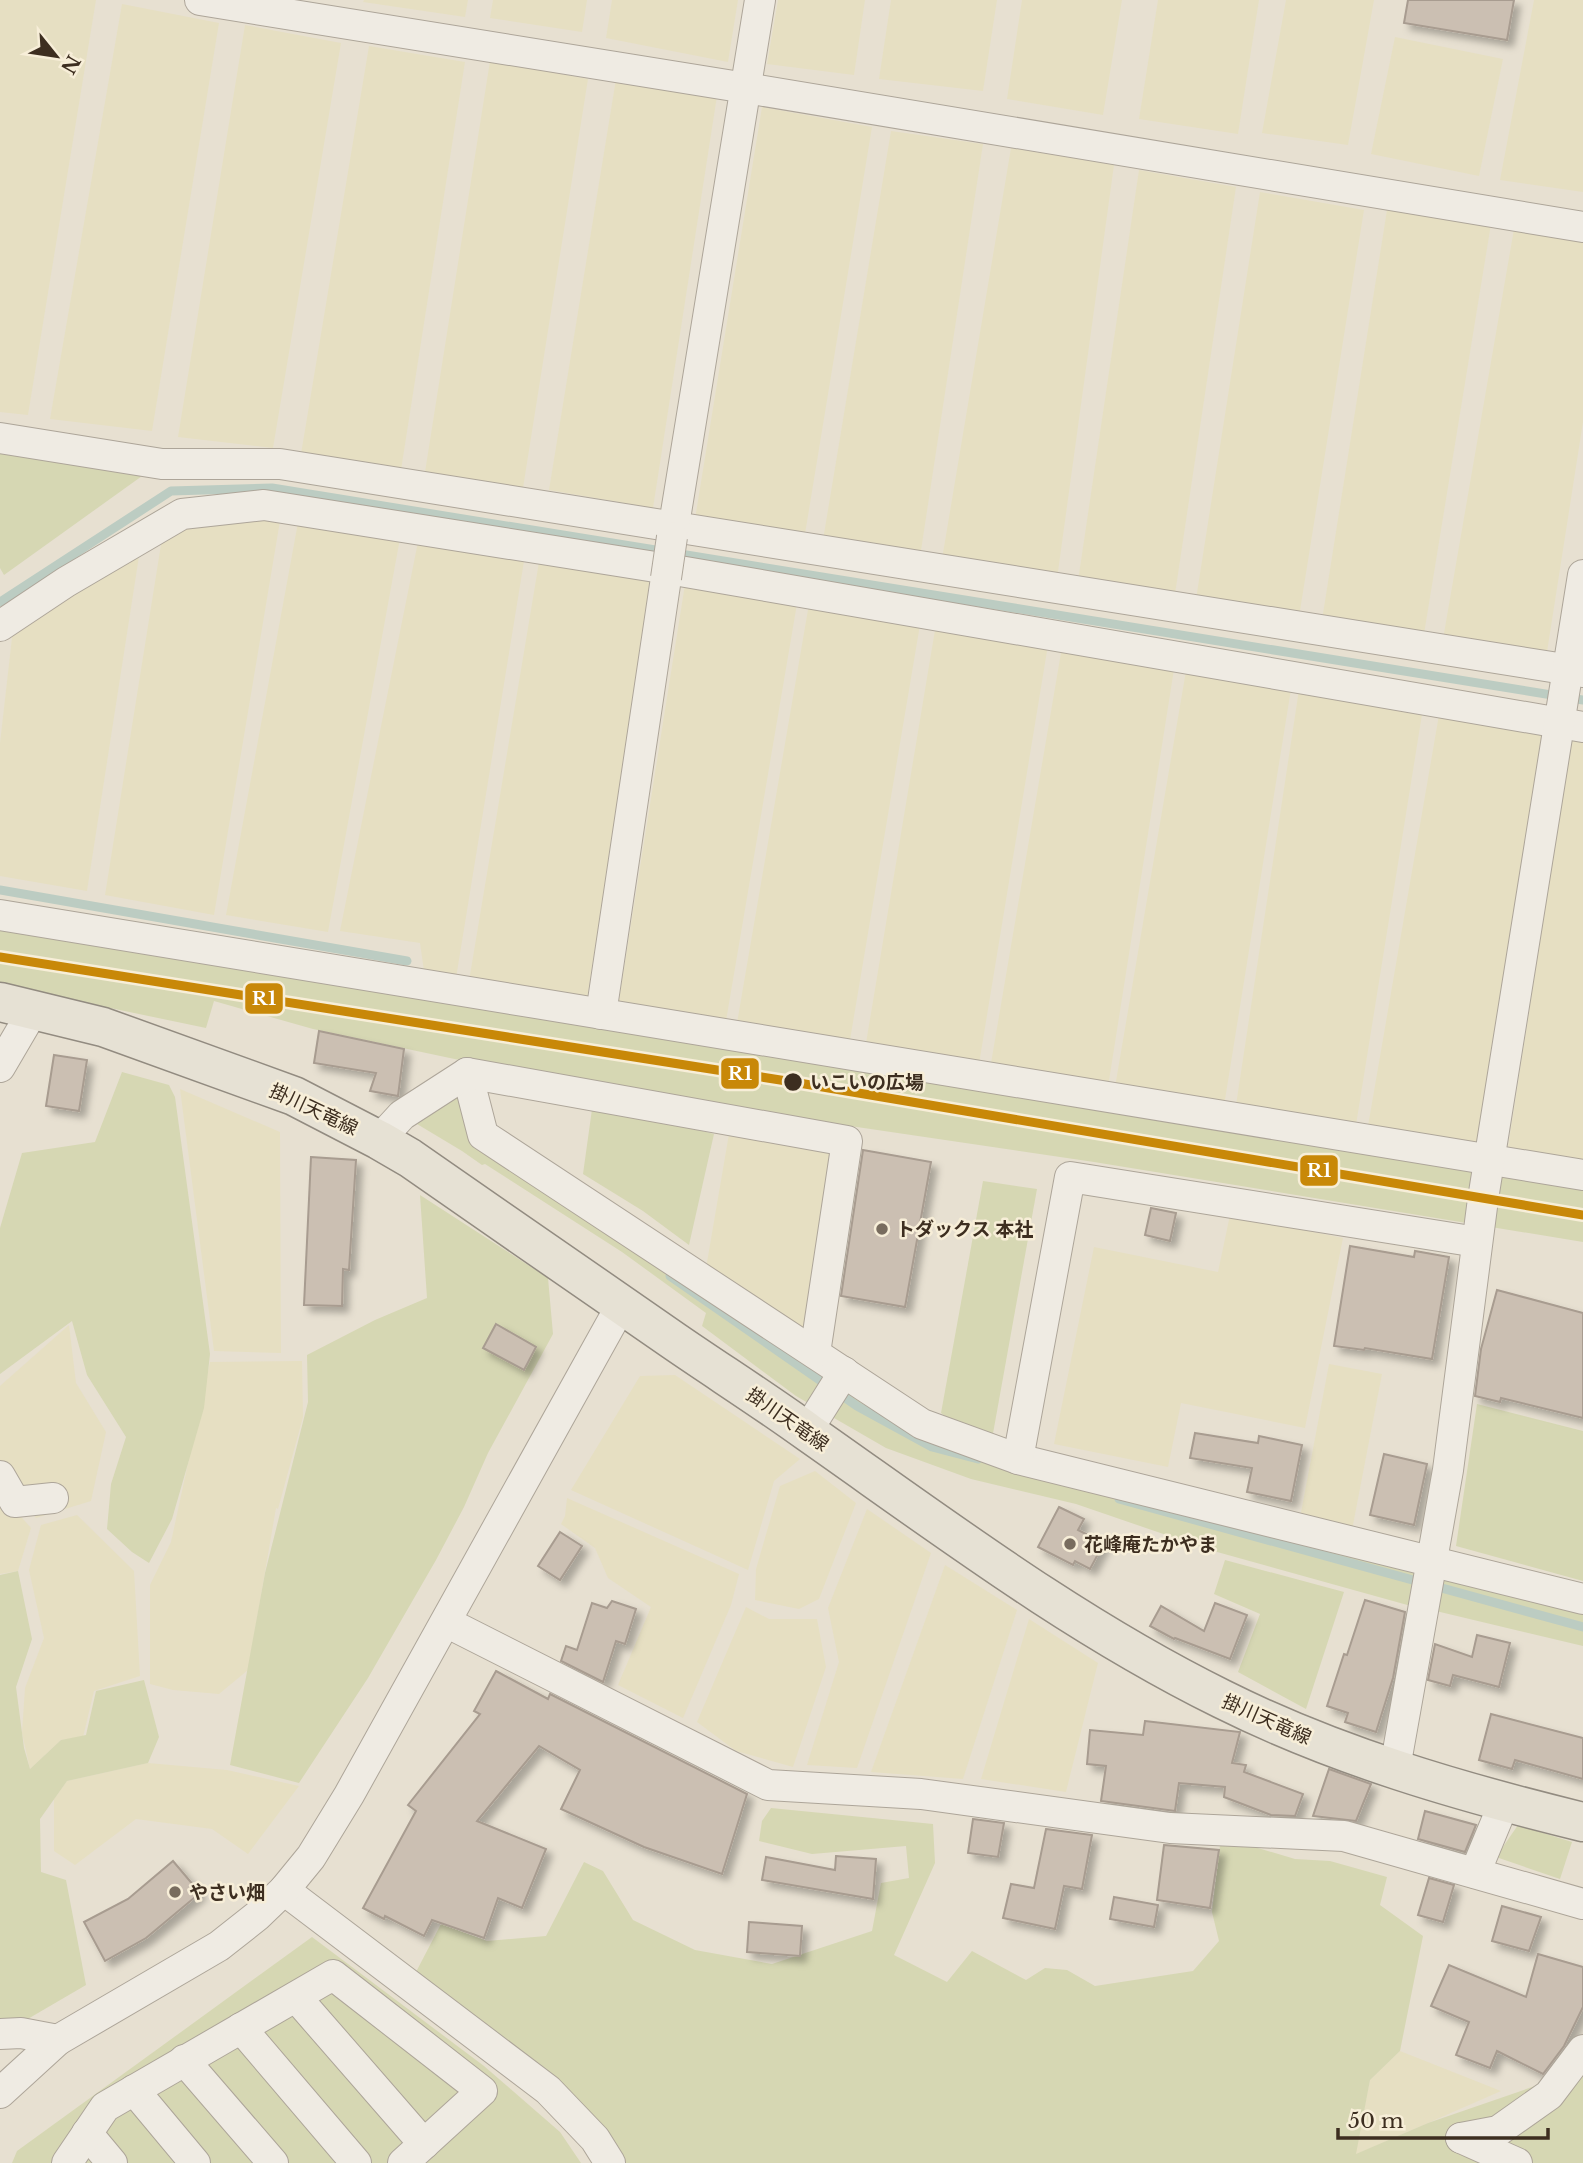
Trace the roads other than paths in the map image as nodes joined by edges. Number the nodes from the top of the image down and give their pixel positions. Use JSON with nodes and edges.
{"nodes":[{"id":1,"x":200,"y":0,"type":"edge"},
{"id":2,"x":760,"y":0,"type":"edge"},
{"id":3,"x":746,"y":88,"type":"junction"},
{"id":4,"x":1583,"y":227,"type":"edge"},
{"id":5,"x":0,"y":438,"type":"edge"},
{"id":6,"x":673,"y":532,"type":"junction"},
{"id":7,"x":667,"y":573,"type":"junction"},
{"id":8,"x":1583,"y":575,"type":"edge"},
{"id":9,"x":0,"y":626,"type":"edge"},
{"id":10,"x":1572,"y":673,"type":"edge"},
{"id":11,"x":1571,"y":725,"type":"edge"},
{"id":12,"x":0,"y":915,"type":"edge"},
{"id":13,"x":17,"y":1005,"type":"edge"},
{"id":14,"x":601,"y":1014,"type":"junction"},
{"id":15,"x":0,"y":1067,"type":"edge"},
{"id":16,"x":467,"y":1073,"type":"junction"},
{"id":17,"x":379,"y":1140,"type":"junction"},
{"id":18,"x":1489,"y":1160,"type":"junction"},
{"id":19,"x":1583,"y":1175,"type":"edge"},
{"id":20,"x":1477,"y":1242,"type":"junction"},
{"id":21,"x":622,"y":1304,"type":"junction"},
{"id":22,"x":815,"y":1353,"type":"junction"},
{"id":23,"x":842,"y":1375,"type":"junction"},
{"id":24,"x":813,"y":1421,"type":"junction"},
{"id":25,"x":1018,"y":1459,"type":"junction"},
{"id":26,"x":0,"y":1476,"type":"edge"},
{"id":27,"x":53,"y":1498,"type":"dead end"},
{"id":28,"x":1431,"y":1566,"type":"junction"},
{"id":29,"x":1583,"y":1599,"type":"edge"},
{"id":30,"x":446,"y":1622,"type":"junction"},
{"id":31,"x":1395,"y":1768,"type":"junction"},
{"id":32,"x":1504,"y":1803,"type":"junction"},
{"id":33,"x":1583,"y":1822,"type":"edge"},
{"id":34,"x":1475,"y":1873,"type":"junction"},
{"id":35,"x":284,"y":1891,"type":"junction"},
{"id":36,"x":1583,"y":1904,"type":"edge"},
{"id":37,"x":296,"y":1997,"type":"junction"},
{"id":38,"x":241,"y":2028,"type":"junction"},
{"id":39,"x":0,"y":2034,"type":"edge"},
{"id":40,"x":58,"y":2040,"type":"junction"},
{"id":41,"x":1583,"y":2049,"type":"edge"},
{"id":42,"x":184,"y":2060,"type":"junction"},
{"id":43,"x":4,"y":2080,"type":"edge"},
{"id":44,"x":134,"y":2090,"type":"junction"},
{"id":45,"x":87,"y":2133,"type":"junction"},
{"id":46,"x":413,"y":2154,"type":"edge"},
{"id":47,"x":67,"y":2163,"type":"edge"},
{"id":48,"x":111,"y":2163,"type":"edge"},
{"id":49,"x":195,"y":2163,"type":"edge"},
{"id":50,"x":273,"y":2163,"type":"edge"},
{"id":51,"x":356,"y":2163,"type":"edge"},
{"id":52,"x":610,"y":2163,"type":"edge"},
{"id":53,"x":1517,"y":2163,"type":"edge"}],
"edges":[{"from":1,"to":3,"type":"street"},
{"from":2,"to":3,"type":"street"},
{"from":3,"to":4,"type":"street"},
{"from":3,"to":6,"type":"street"},
{"from":5,"to":6,"type":"street"},
{"from":6,"to":7,"type":"street","bridge":true},
{"from":6,"to":10,"type":"street"},
{"from":7,"to":9,"type":"street"},
{"from":7,"to":11,"type":"street"},
{"from":7,"to":14,"type":"street"},
{"from":8,"to":10,"type":"street"},
{"from":10,"to":11,"type":"street"},
{"from":11,"to":18,"type":"street"},
{"from":12,"to":14,"type":"street"},
{"from":13,"to":15,"type":"street"},
{"from":13,"to":17,"type":"main road","name":"掛川天竜線"},
{"from":14,"to":18,"type":"street"},
{"from":16,"to":17,"type":"street"},
{"from":16,"to":22,"type":"street"},
{"from":16,"to":22,"type":"street"},
{"from":17,"to":21,"type":"main road","name":"掛川天竜線"},
{"from":18,"to":19,"type":"street"},
{"from":18,"to":20,"type":"street"},
{"from":20,"to":25,"type":"street"},
{"from":20,"to":28,"type":"street"},
{"from":21,"to":24,"type":"main road","name":"掛川天竜線"},
{"from":21,"to":30,"type":"street"},
{"from":22,"to":23,"type":"street"},
{"from":23,"to":24,"type":"street"},
{"from":23,"to":25,"type":"street"},
{"from":24,"to":31,"type":"main road","name":"掛川天竜線"},
{"from":25,"to":28,"type":"street"},
{"from":26,"to":27,"type":"street"},
{"from":28,"to":29,"type":"street"},
{"from":28,"to":31,"type":"street"},
{"from":30,"to":34,"type":"street"},
{"from":30,"to":35,"type":"street"},
{"from":31,"to":32,"type":"main road","name":"掛川天竜線"},
{"from":32,"to":33,"type":"main road","name":"掛川天竜線"},
{"from":32,"to":34,"type":"street"},
{"from":34,"to":36,"type":"street"},
{"from":35,"to":40,"type":"street"},
{"from":35,"to":52,"type":"street"},
{"from":37,"to":38,"type":"street"},
{"from":37,"to":46,"type":"street"},
{"from":37,"to":46,"type":"street"},
{"from":38,"to":42,"type":"street"},
{"from":38,"to":51,"type":"street"},
{"from":39,"to":40,"type":"street"},
{"from":40,"to":43,"type":"street"},
{"from":41,"to":53,"type":"street"},
{"from":42,"to":44,"type":"street"},
{"from":42,"to":50,"type":"street"},
{"from":44,"to":45,"type":"street"},
{"from":44,"to":49,"type":"street"},
{"from":45,"to":47,"type":"street"},
{"from":45,"to":48,"type":"street"}]}
